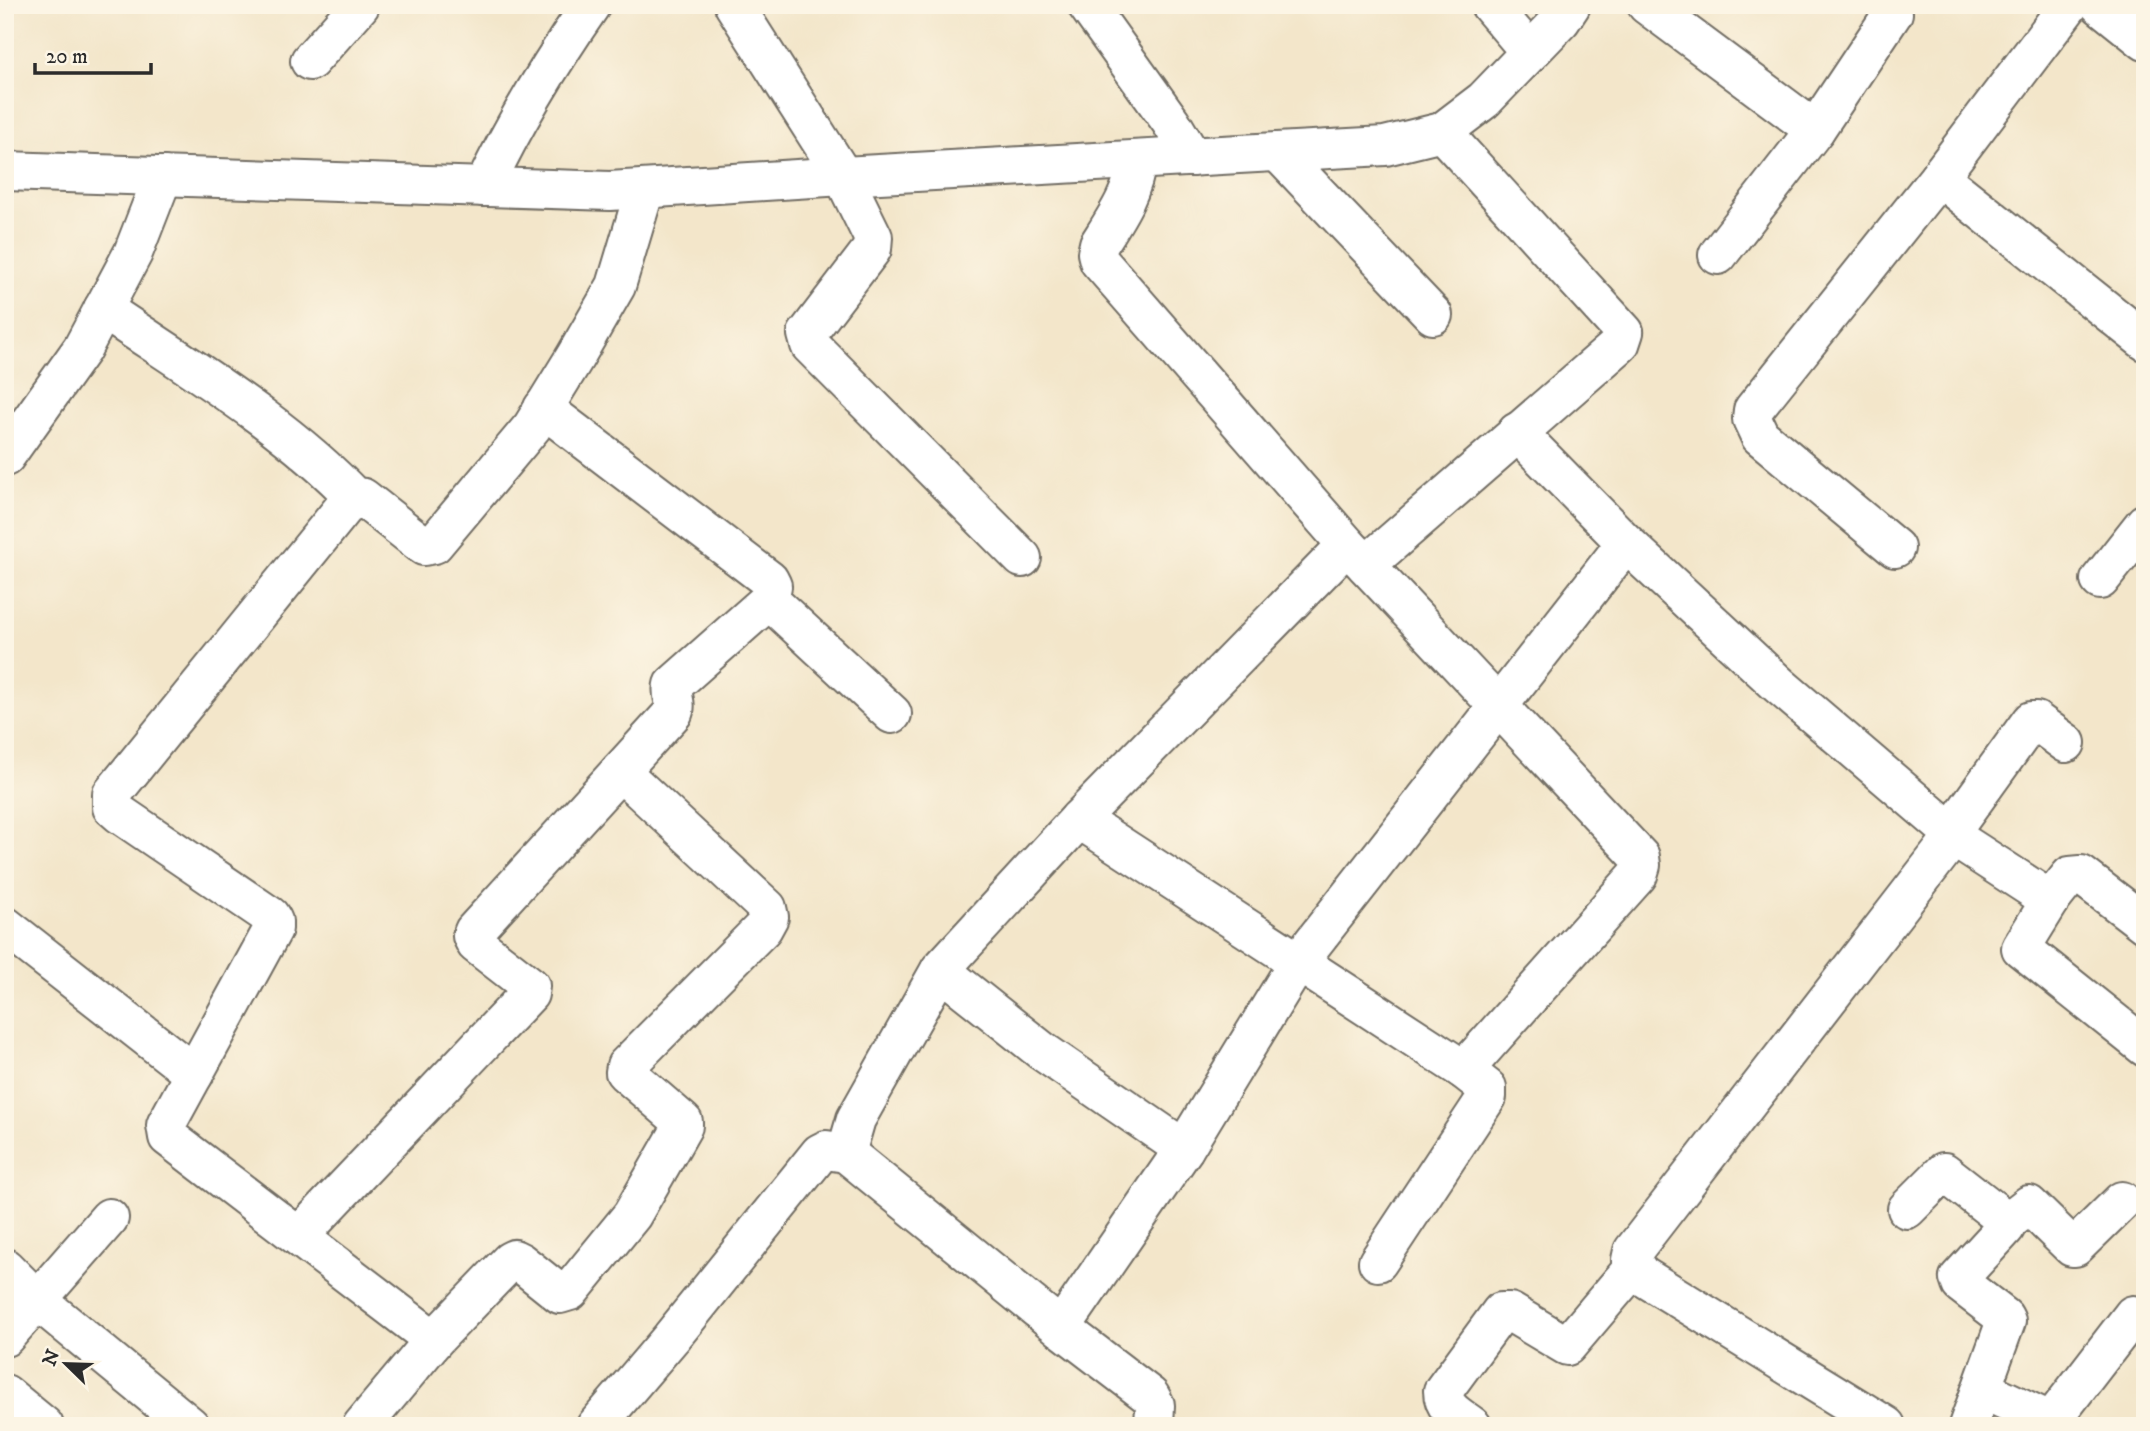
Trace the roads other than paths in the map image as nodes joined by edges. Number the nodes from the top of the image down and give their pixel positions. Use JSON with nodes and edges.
{"nodes":[{"id":1,"x":591,"y":5,"type":"edge"},
{"id":2,"x":734,"y":5,"type":"edge"},
{"id":3,"x":1087,"y":5,"type":"edge"},
{"id":4,"x":1490,"y":5,"type":"edge"},
{"id":5,"x":1571,"y":5,"type":"edge"},
{"id":6,"x":1647,"y":5,"type":"edge"},
{"id":7,"x":2069,"y":5,"type":"edge"},
{"id":8,"x":2110,"y":8,"type":"edge"},
{"id":9,"x":349,"y":9,"type":"edge"},
{"id":10,"x":1893,"y":13,"type":"dead end"},
{"id":11,"x":2145,"y":41,"type":"edge"},
{"id":12,"x":1530,"y":52,"type":"junction"},
{"id":13,"x":310,"y":61,"type":"dead end"},
{"id":14,"x":1815,"y":130,"type":"junction"},
{"id":15,"x":1441,"y":132,"type":"junction"},
{"id":16,"x":1278,"y":152,"type":"junction"},
{"id":17,"x":1192,"y":158,"type":"junction"},
{"id":18,"x":1137,"y":160,"type":"junction"},
{"id":19,"x":5,"y":171,"type":"edge"},
{"id":20,"x":163,"y":176,"type":"junction"},
{"id":21,"x":843,"y":176,"type":"junction"},
{"id":22,"x":1939,"y":177,"type":"junction"},
{"id":23,"x":484,"y":187,"type":"junction"},
{"id":24,"x":645,"y":189,"type":"junction"},
{"id":25,"x":1718,"y":255,"type":"dead end"},
{"id":26,"x":103,"y":309,"type":"junction"},
{"id":27,"x":1433,"y":315,"type":"dead end"},
{"id":28,"x":2145,"y":341,"type":"edge"},
{"id":29,"x":543,"y":408,"type":"junction"},
{"id":30,"x":1517,"y":432,"type":"junction"},
{"id":31,"x":5,"y":457,"type":"edge"},
{"id":32,"x":356,"y":499,"type":"junction"},
{"id":33,"x":2145,"y":523,"type":"edge"},
{"id":34,"x":1626,"y":543,"type":"junction"},
{"id":35,"x":1895,"y":548,"type":"dead end"},
{"id":36,"x":1357,"y":555,"type":"junction"},
{"id":37,"x":1022,"y":558,"type":"dead end"},
{"id":38,"x":2099,"y":580,"type":"dead end"},
{"id":39,"x":769,"y":600,"type":"junction"},
{"id":40,"x":1498,"y":706,"type":"junction"},
{"id":41,"x":892,"y":714,"type":"dead end"},
{"id":42,"x":2066,"y":743,"type":"dead end"},
{"id":43,"x":620,"y":771,"type":"junction"},
{"id":44,"x":1079,"y":819,"type":"junction"},
{"id":45,"x":1952,"y":834,"type":"junction"},
{"id":46,"x":2050,"y":901,"type":"junction"},
{"id":47,"x":2145,"y":924,"type":"edge"},
{"id":48,"x":5,"y":926,"type":"edge"},
{"id":49,"x":1298,"y":962,"type":"junction"},
{"id":50,"x":940,"y":970,"type":"junction"},
{"id":51,"x":2145,"y":1047,"type":"edge"},
{"id":52,"x":1464,"y":1070,"type":"junction"},
{"id":53,"x":194,"y":1074,"type":"junction"},
{"id":54,"x":1184,"y":1149,"type":"junction"},
{"id":55,"x":846,"y":1153,"type":"junction"},
{"id":56,"x":2122,"y":1201,"type":"dead end"},
{"id":57,"x":1907,"y":1209,"type":"dead end"},
{"id":58,"x":109,"y":1218,"type":"dead end"},
{"id":59,"x":2006,"y":1223,"type":"junction"},
{"id":60,"x":299,"y":1236,"type":"junction"},
{"id":61,"x":1378,"y":1262,"type":"dead end"},
{"id":62,"x":1634,"y":1266,"type":"junction"},
{"id":63,"x":5,"y":1268,"type":"edge"},
{"id":64,"x":37,"y":1300,"type":"junction"},
{"id":65,"x":2133,"y":1315,"type":"dead end"},
{"id":66,"x":1061,"y":1328,"type":"junction"},
{"id":67,"x":5,"y":1337,"type":"edge"},
{"id":68,"x":434,"y":1340,"type":"junction"},
{"id":69,"x":1982,"y":1389,"type":"junction"},
{"id":70,"x":5,"y":1394,"type":"edge"},
{"id":71,"x":44,"y":1426,"type":"edge"},
{"id":72,"x":190,"y":1426,"type":"edge"},
{"id":73,"x":362,"y":1426,"type":"edge"},
{"id":74,"x":596,"y":1426,"type":"edge"},
{"id":75,"x":1153,"y":1426,"type":"edge"},
{"id":76,"x":1472,"y":1426,"type":"edge"},
{"id":77,"x":1886,"y":1426,"type":"edge"},
{"id":78,"x":1968,"y":1426,"type":"edge"}],
"edges":[{"from":1,"to":23,"type":"street"},
{"from":2,"to":21,"type":"street"},
{"from":3,"to":17,"type":"street"},
{"from":4,"to":12,"type":"street"},
{"from":5,"to":12,"type":"street"},
{"from":6,"to":14,"type":"street"},
{"from":7,"to":22,"type":"street"},
{"from":8,"to":11,"type":"street"},
{"from":9,"to":13,"type":"street"},
{"from":10,"to":14,"type":"street"},
{"from":12,"to":15,"type":"street"},
{"from":14,"to":25,"type":"street"},
{"from":15,"to":16,"type":"street"},
{"from":15,"to":30,"type":"street"},
{"from":16,"to":17,"type":"street"},
{"from":16,"to":27,"type":"street"},
{"from":17,"to":18,"type":"street"},
{"from":18,"to":21,"type":"street"},
{"from":18,"to":36,"type":"street"},
{"from":19,"to":20,"type":"street"},
{"from":20,"to":23,"type":"street"},
{"from":20,"to":26,"type":"street"},
{"from":21,"to":24,"type":"street"},
{"from":21,"to":37,"type":"street"},
{"from":22,"to":28,"type":"street"},
{"from":22,"to":35,"type":"street"},
{"from":23,"to":24,"type":"street"},
{"from":24,"to":29,"type":"street"},
{"from":26,"to":31,"type":"street"},
{"from":26,"to":32,"type":"street"},
{"from":29,"to":32,"type":"street"},
{"from":29,"to":39,"type":"street"},
{"from":30,"to":34,"type":"street"},
{"from":30,"to":36,"type":"street"},
{"from":32,"to":53,"type":"street"},
{"from":33,"to":38,"type":"street"},
{"from":34,"to":40,"type":"street"},
{"from":34,"to":45,"type":"street"},
{"from":36,"to":40,"type":"street"},
{"from":36,"to":44,"type":"street"},
{"from":39,"to":41,"type":"street"},
{"from":39,"to":43,"type":"street"},
{"from":40,"to":49,"type":"street"},
{"from":40,"to":52,"type":"street"},
{"from":42,"to":45,"type":"street"},
{"from":43,"to":60,"type":"street"},
{"from":43,"to":68,"type":"street"},
{"from":44,"to":49,"type":"street"},
{"from":44,"to":50,"type":"street"},
{"from":45,"to":46,"type":"street"},
{"from":45,"to":62,"type":"street"},
{"from":46,"to":47,"type":"street"},
{"from":46,"to":51,"type":"street"},
{"from":48,"to":53,"type":"street"},
{"from":49,"to":52,"type":"street"},
{"from":49,"to":54,"type":"street"},
{"from":50,"to":54,"type":"street"},
{"from":50,"to":55,"type":"street"},
{"from":52,"to":61,"type":"street"},
{"from":53,"to":60,"type":"street"},
{"from":54,"to":66,"type":"street"},
{"from":55,"to":66,"type":"street"},
{"from":55,"to":74,"type":"street"},
{"from":56,"to":59,"type":"street"},
{"from":57,"to":59,"type":"street"},
{"from":58,"to":64,"type":"street"},
{"from":59,"to":69,"type":"street"},
{"from":60,"to":68,"type":"street"},
{"from":62,"to":76,"type":"street"},
{"from":62,"to":77,"type":"street"},
{"from":63,"to":64,"type":"street"},
{"from":64,"to":67,"type":"street"},
{"from":64,"to":72,"type":"street"},
{"from":65,"to":69,"type":"street"},
{"from":66,"to":75,"type":"street"},
{"from":68,"to":73,"type":"street"},
{"from":69,"to":78,"type":"street"},
{"from":70,"to":71,"type":"street"}]}
